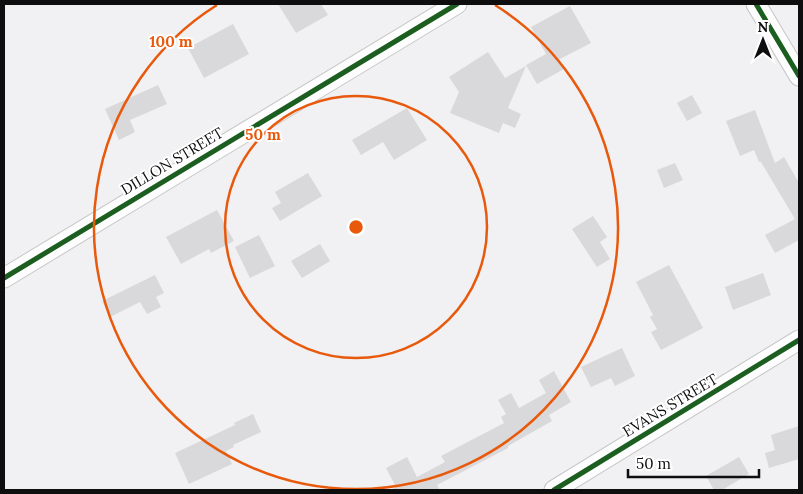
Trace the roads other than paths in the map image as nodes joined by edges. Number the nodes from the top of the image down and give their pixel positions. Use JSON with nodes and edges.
{"nodes":[{"id":1,"x":457,"y":4,"type":"edge"},
{"id":2,"x":756,"y":4,"type":"edge"},
{"id":3,"x":799,"y":76,"type":"edge"},
{"id":4,"x":4,"y":278,"type":"edge"},
{"id":5,"x":799,"y":340,"type":"edge"},
{"id":6,"x":554,"y":490,"type":"edge"}],
"edges":[{"from":1,"to":4,"type":"street","name":"DILLON STREET"},
{"from":2,"to":3,"type":"street"},
{"from":5,"to":6,"type":"street","name":"EVANS STREET"}]}
